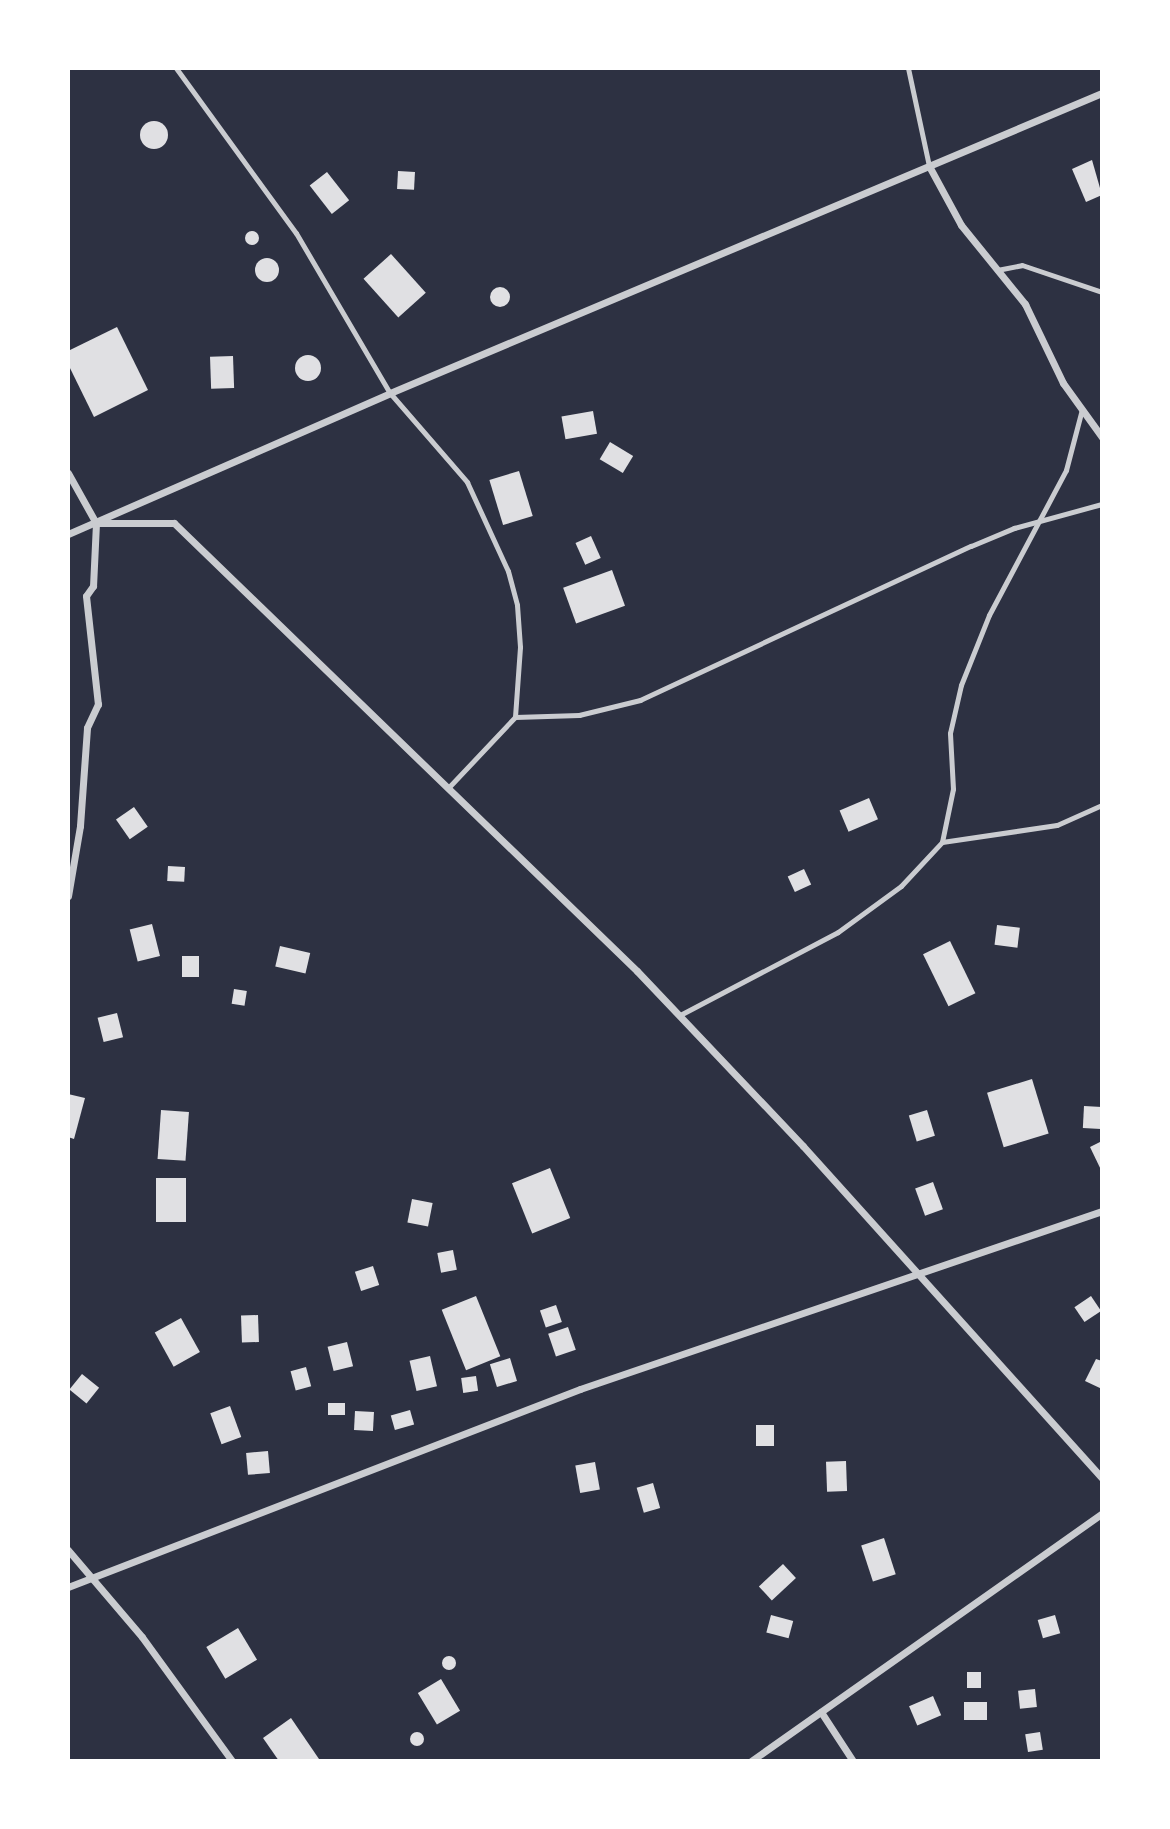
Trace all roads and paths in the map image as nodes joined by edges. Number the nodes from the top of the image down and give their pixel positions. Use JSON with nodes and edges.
{"nodes":[{"id":1,"x":176,"y":68,"type":"edge"},
{"id":2,"x":908,"y":68,"type":"edge"},
{"id":3,"x":1102,"y":93,"type":"edge"},
{"id":4,"x":929,"y":166,"type":"junction"},
{"id":5,"x":997,"y":270,"type":"junction"},
{"id":6,"x":1102,"y":292,"type":"edge"},
{"id":7,"x":390,"y":393,"type":"junction"},
{"id":8,"x":1082,"y":409,"type":"junction"},
{"id":9,"x":1102,"y":437,"type":"edge"},
{"id":10,"x":68,"y":473,"type":"edge"},
{"id":11,"x":1102,"y":504,"type":"edge"},
{"id":12,"x":1039,"y":521,"type":"junction"},
{"id":13,"x":96,"y":523,"type":"junction"},
{"id":14,"x":68,"y":534,"type":"edge"},
{"id":15,"x":515,"y":717,"type":"junction"},
{"id":16,"x":448,"y":788,"type":"junction"},
{"id":17,"x":1102,"y":805,"type":"edge"},
{"id":18,"x":943,"y":842,"type":"junction"},
{"id":19,"x":68,"y":896,"type":"edge"},
{"id":20,"x":680,"y":1015,"type":"junction"},
{"id":21,"x":1102,"y":1211,"type":"edge"},
{"id":22,"x":918,"y":1274,"type":"junction"},
{"id":23,"x":1102,"y":1478,"type":"edge"},
{"id":24,"x":1102,"y":1513,"type":"edge"},
{"id":25,"x":68,"y":1550,"type":"edge"},
{"id":26,"x":88,"y":1579,"type":"junction"},
{"id":27,"x":68,"y":1587,"type":"edge"},
{"id":28,"x":821,"y":1712,"type":"junction"},
{"id":29,"x":232,"y":1761,"type":"edge"},
{"id":30,"x":751,"y":1761,"type":"edge"},
{"id":31,"x":853,"y":1761,"type":"edge"}],
"edges":[{"from":1,"to":7,"type":"lane"},
{"from":2,"to":4,"type":"lane"},
{"from":3,"to":4,"type":"street"},
{"from":4,"to":5,"type":"street"},
{"from":4,"to":7,"type":"street"},
{"from":5,"to":6,"type":"lane"},
{"from":5,"to":8,"type":"street"},
{"from":7,"to":13,"type":"street"},
{"from":7,"to":15,"type":"lane"},
{"from":8,"to":9,"type":"street"},
{"from":8,"to":12,"type":"lane"},
{"from":10,"to":13,"type":"street"},
{"from":11,"to":12,"type":"lane"},
{"from":12,"to":15,"type":"lane"},
{"from":12,"to":18,"type":"lane"},
{"from":13,"to":14,"type":"street"},
{"from":13,"to":16,"type":"street"},
{"from":13,"to":19,"type":"street"},
{"from":15,"to":16,"type":"lane"},
{"from":16,"to":20,"type":"street"},
{"from":17,"to":18,"type":"lane"},
{"from":18,"to":20,"type":"lane"},
{"from":20,"to":22,"type":"street"},
{"from":21,"to":22,"type":"street"},
{"from":22,"to":23,"type":"street"},
{"from":22,"to":26,"type":"street"},
{"from":24,"to":28,"type":"street"},
{"from":25,"to":26,"type":"street"},
{"from":26,"to":27,"type":"street"},
{"from":26,"to":29,"type":"street"},
{"from":28,"to":30,"type":"street"},
{"from":28,"to":31,"type":"street"}]}
